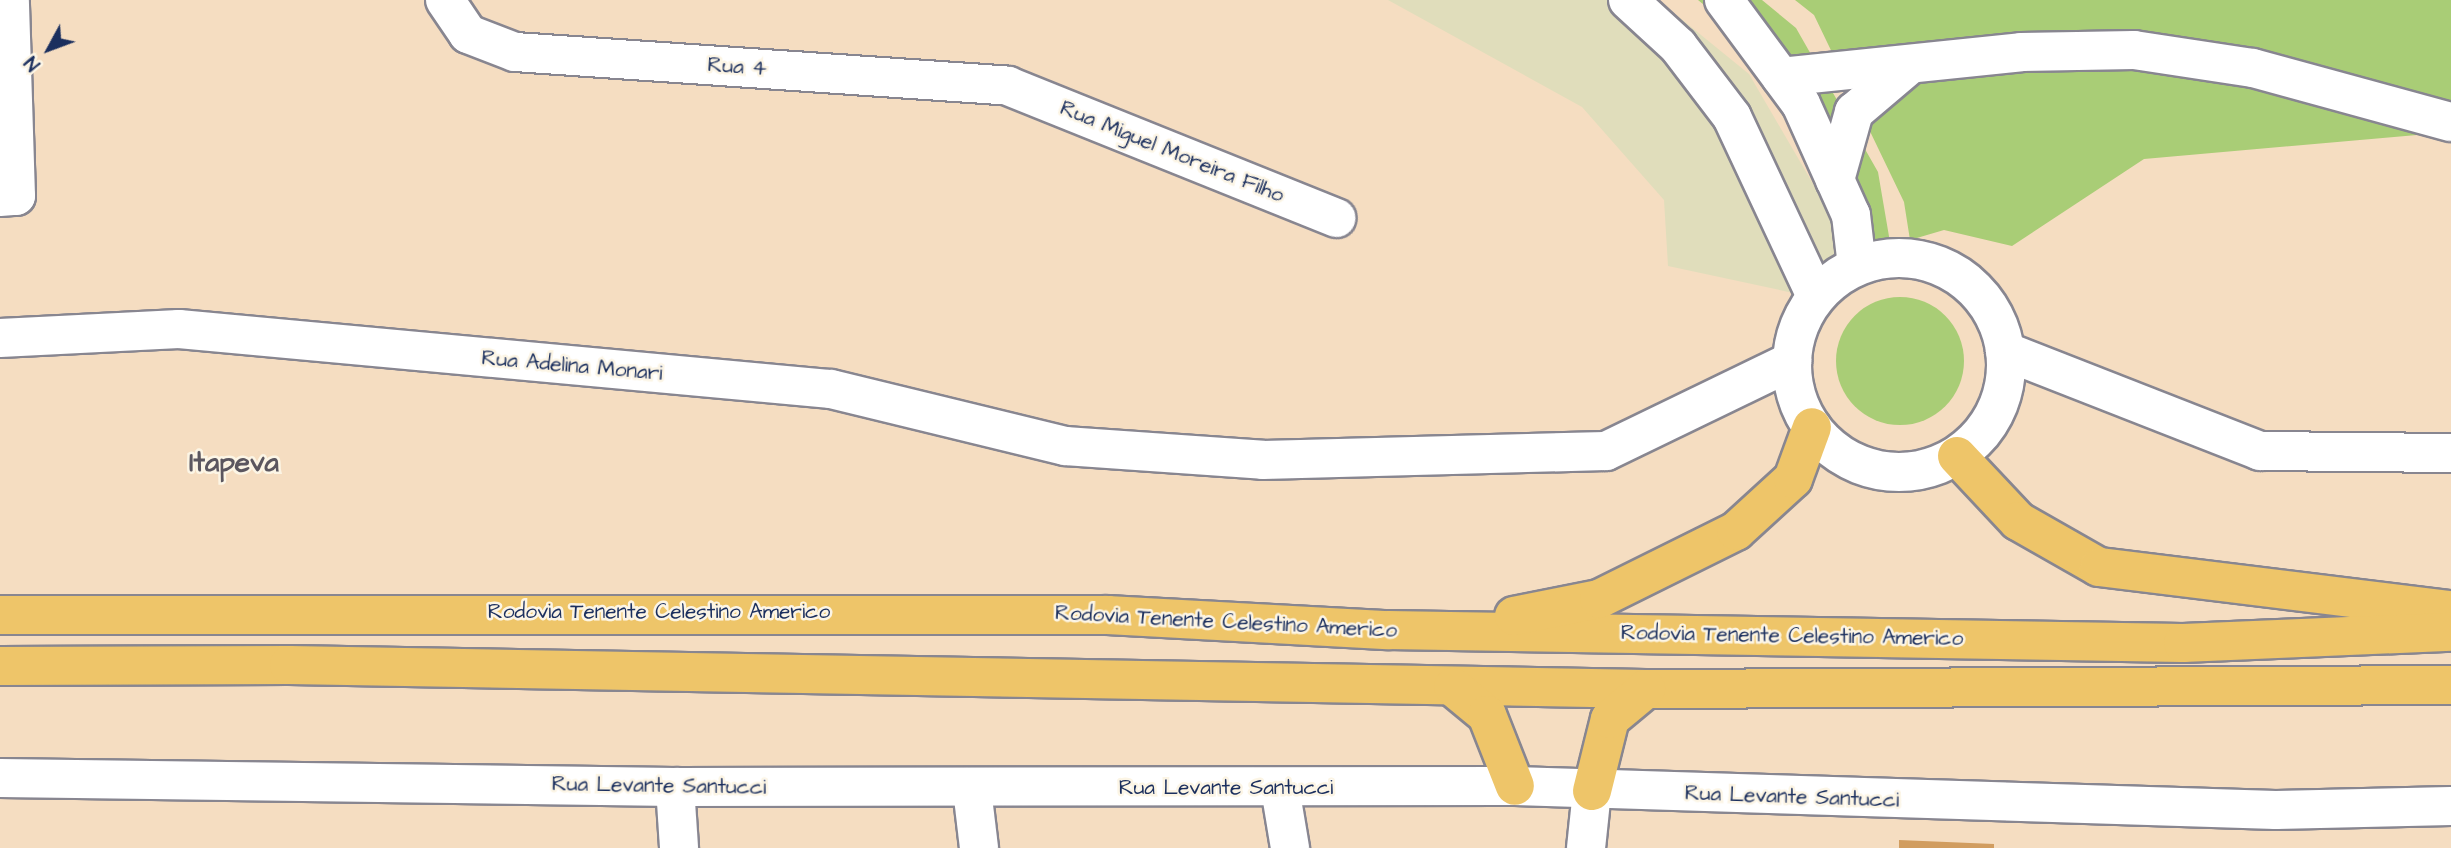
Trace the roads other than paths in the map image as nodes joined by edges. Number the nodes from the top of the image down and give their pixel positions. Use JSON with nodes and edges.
{"nodes":[{"id":1,"x":10,"y":0,"type":"edge"},
{"id":2,"x":445,"y":0,"type":"edge"},
{"id":3,"x":1628,"y":0,"type":"edge"},
{"id":4,"x":1724,"y":0,"type":"edge"},
{"id":5,"x":1907,"y":66,"type":"junction"},
{"id":6,"x":1781,"y":77,"type":"junction"},
{"id":7,"x":1008,"y":86,"type":"joint"},
{"id":8,"x":2451,"y":122,"type":"edge"},
{"id":9,"x":1835,"y":180,"type":"junction"},
{"id":10,"x":0,"y":197,"type":"edge"},
{"id":11,"x":1336,"y":218,"type":"dead end"},
{"id":12,"x":1857,"y":266,"type":"junction"},
{"id":13,"x":1816,"y":296,"type":"junction"},
{"id":14,"x":0,"y":338,"type":"edge"},
{"id":15,"x":2006,"y":351,"type":"junction"},
{"id":16,"x":1792,"y":361,"type":"junction"},
{"id":17,"x":1812,"y":427,"type":"junction"},
{"id":18,"x":2451,"y":453,"type":"edge"},
{"id":19,"x":1958,"y":456,"type":"junction"},
{"id":20,"x":2451,"y":610,"type":"edge"},
{"id":21,"x":0,"y":615,"type":"edge"},
{"id":22,"x":1440,"y":631,"type":"junction"},
{"id":23,"x":2451,"y":632,"type":"edge"},
{"id":24,"x":0,"y":666,"type":"edge"},
{"id":25,"x":2451,"y":685,"type":"edge"},
{"id":26,"x":1452,"y":687,"type":"junction"},
{"id":27,"x":1646,"y":688,"type":"junction"},
{"id":28,"x":0,"y":778,"type":"edge"},
{"id":29,"x":1515,"y":786,"type":"junction"},
{"id":30,"x":676,"y":788,"type":"junction"},
{"id":31,"x":1280,"y":788,"type":"junction"},
{"id":32,"x":972,"y":789,"type":"junction"},
{"id":33,"x":1592,"y":791,"type":"junction"},
{"id":34,"x":2451,"y":806,"type":"edge"},
{"id":35,"x":680,"y":848,"type":"edge"},
{"id":36,"x":979,"y":848,"type":"edge"},
{"id":37,"x":1290,"y":848,"type":"edge"},
{"id":38,"x":1586,"y":848,"type":"edge"}],
"edges":[{"from":1,"to":10,"type":"street"},
{"from":2,"to":7,"type":"street","name":"Rua 4"},
{"from":3,"to":13,"type":"street"},
{"from":4,"to":6,"type":"street"},
{"from":5,"to":6,"type":"street"},
{"from":5,"to":8,"type":"street"},
{"from":5,"to":9,"type":"street"},
{"from":6,"to":9,"type":"street"},
{"from":7,"to":11,"type":"street","name":"Rua Miguel Moreira Filho"},
{"from":9,"to":12,"type":"street"},
{"from":12,"to":13,"type":"street"},
{"from":12,"to":15,"type":"street"},
{"from":13,"to":16,"type":"street"},
{"from":14,"to":16,"type":"street","name":"Rua Adelina Monari"},
{"from":15,"to":18,"type":"street"},
{"from":15,"to":19,"type":"street"},
{"from":16,"to":17,"type":"street"},
{"from":17,"to":19,"type":"street"},
{"from":17,"to":22,"type":"highway"},
{"from":19,"to":20,"type":"highway"},
{"from":21,"to":22,"type":"highway","name":"Rodovia Tenente Celestino Americo"},
{"from":22,"to":23,"type":"highway","name":"Rodovia Tenente Celestino Americo"},
{"from":24,"to":26,"type":"highway"},
{"from":25,"to":27,"type":"highway"},
{"from":26,"to":27,"type":"highway"},
{"from":26,"to":29,"type":"highway"},
{"from":27,"to":33,"type":"highway"},
{"from":28,"to":30,"type":"street","name":"Rua Levante Santucci"},
{"from":29,"to":31,"type":"street","name":"Rua Levante Santucci"},
{"from":29,"to":33,"type":"street","name":"Rua Levante Santucci"},
{"from":30,"to":32,"type":"street","name":"Rua Levante Santucci"},
{"from":30,"to":35,"type":"street"},
{"from":31,"to":32,"type":"street","name":"Rua Levante Santucci"},
{"from":31,"to":37,"type":"street"},
{"from":32,"to":36,"type":"street"},
{"from":33,"to":34,"type":"street","name":"Rua Levante Santucci"},
{"from":33,"to":38,"type":"street"}]}
